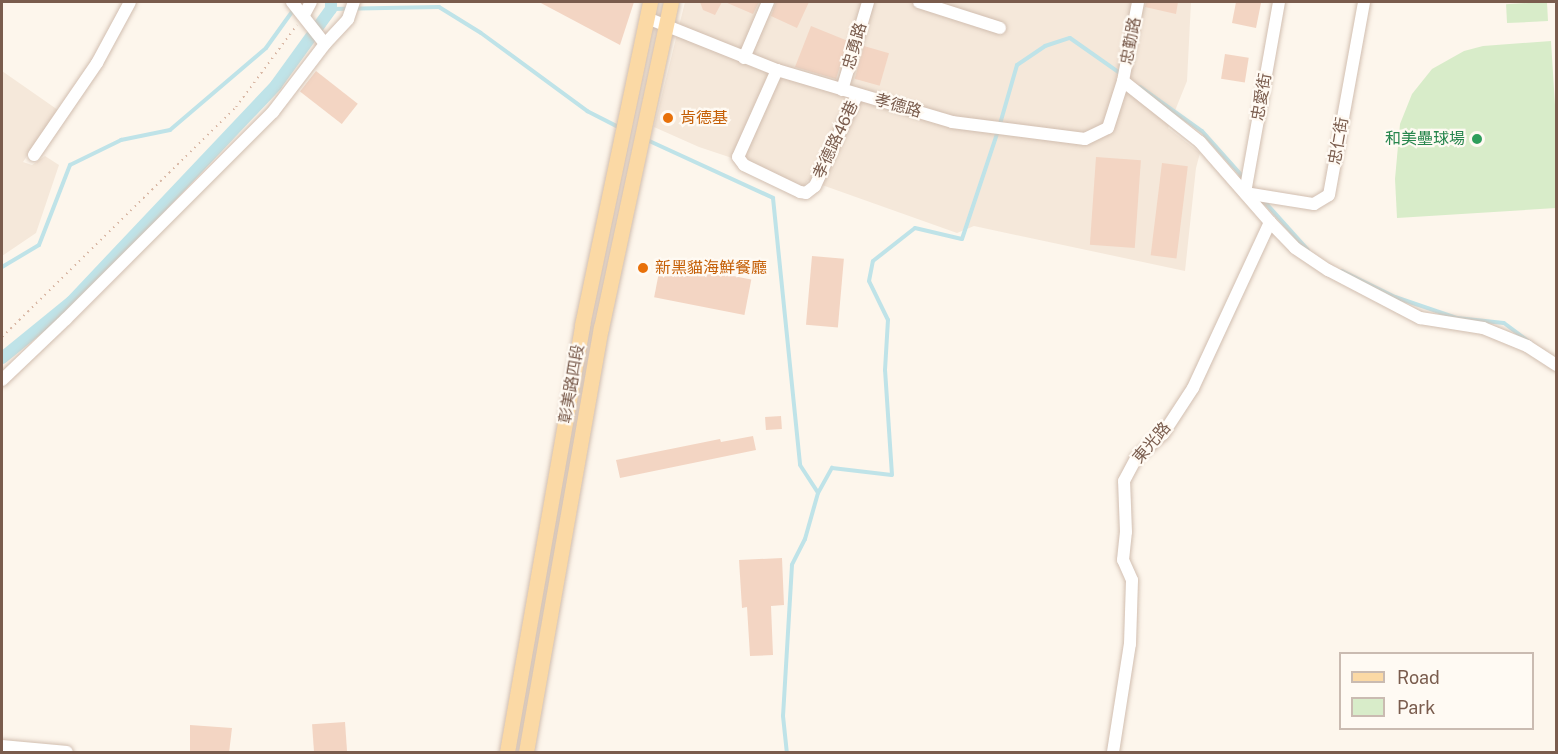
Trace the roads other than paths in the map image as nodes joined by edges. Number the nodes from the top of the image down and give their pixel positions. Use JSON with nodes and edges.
{"nodes":[{"id":1,"x":130,"y":2,"type":"edge"},
{"id":2,"x":311,"y":2,"type":"edge"},
{"id":3,"x":650,"y":2,"type":"edge"},
{"id":4,"x":671,"y":2,"type":"edge"},
{"id":5,"x":768,"y":2,"type":"edge"},
{"id":6,"x":868,"y":2,"type":"edge"},
{"id":7,"x":919,"y":2,"type":"edge"},
{"id":8,"x":1138,"y":2,"type":"edge"},
{"id":9,"x":1279,"y":2,"type":"edge"},
{"id":10,"x":1364,"y":2,"type":"edge"},
{"id":11,"x":353,"y":6,"type":"edge"},
{"id":12,"x":301,"y":12,"type":"edge"},
{"id":13,"x":647,"y":18,"type":"junction"},
{"id":14,"x":667,"y":24,"type":"junction"},
{"id":15,"x":1000,"y":28,"type":"dead end"},
{"id":16,"x":323,"y":41,"type":"junction"},
{"id":17,"x":744,"y":58,"type":"junction"},
{"id":18,"x":777,"y":70,"type":"junction"},
{"id":19,"x":1123,"y":81,"type":"junction"},
{"id":20,"x":842,"y":90,"type":"junction"},
{"id":21,"x":857,"y":94,"type":"junction"},
{"id":22,"x":34,"y":155,"type":"dead end"},
{"id":23,"x":1245,"y":193,"type":"junction"},
{"id":24,"x":1270,"y":222,"type":"junction"},
{"id":25,"x":582,"y":325,"type":"junction"},
{"id":26,"x":601,"y":328,"type":"junction"},
{"id":27,"x":1557,"y":365,"type":"edge"},
{"id":28,"x":2,"y":380,"type":"edge"},
{"id":29,"x":540,"y":561,"type":"junction"},
{"id":30,"x":561,"y":561,"type":"junction"},
{"id":31,"x":2,"y":746,"type":"edge"},
{"id":32,"x":67,"y":753,"type":"edge"},
{"id":33,"x":507,"y":753,"type":"edge"},
{"id":34,"x":526,"y":753,"type":"edge"},
{"id":35,"x":1113,"y":753,"type":"edge"}],
"edges":[{"from":1,"to":22,"type":"street"},
{"from":2,"to":12,"type":"street"},
{"from":3,"to":13,"type":"main road","name":"彰美路四段"},
{"from":4,"to":14,"type":"main road","name":"彰美路四段"},
{"from":5,"to":17,"type":"street"},
{"from":6,"to":20,"type":"street","name":"忠勇路"},
{"from":7,"to":15,"type":"street"},
{"from":8,"to":19,"type":"street","name":"忠勤路"},
{"from":9,"to":23,"type":"street","name":"忠愛街"},
{"from":10,"to":23,"type":"street","name":"忠仁街"},
{"from":11,"to":16,"type":"street"},
{"from":12,"to":16,"type":"street"},
{"from":13,"to":14,"type":"street","name":"孝德路"},
{"from":13,"to":25,"type":"main road","name":"彰美路四段"},
{"from":14,"to":17,"type":"street","name":"孝德路"},
{"from":14,"to":26,"type":"main road","name":"彰美路四段"},
{"from":16,"to":28,"type":"street"},
{"from":17,"to":18,"type":"street","name":"孝德路"},
{"from":18,"to":20,"type":"street","name":"孝德路"},
{"from":18,"to":21,"type":"street","name":"孝德路46巷"},
{"from":19,"to":21,"type":"street","name":"孝德路"},
{"from":19,"to":23,"type":"street"},
{"from":20,"to":21,"type":"street","name":"孝德路"},
{"from":23,"to":24,"type":"street"},
{"from":24,"to":27,"type":"street"},
{"from":24,"to":35,"type":"street","name":"東光路"},
{"from":25,"to":26,"type":"main road"},
{"from":25,"to":29,"type":"main road","name":"彰美路四段"},
{"from":26,"to":30,"type":"main road","name":"彰美路四段"},
{"from":29,"to":30,"type":"main road"},
{"from":29,"to":33,"type":"main road","name":"彰美路四段"},
{"from":30,"to":34,"type":"main road","name":"彰美路四段"},
{"from":31,"to":32,"type":"street"}]}
